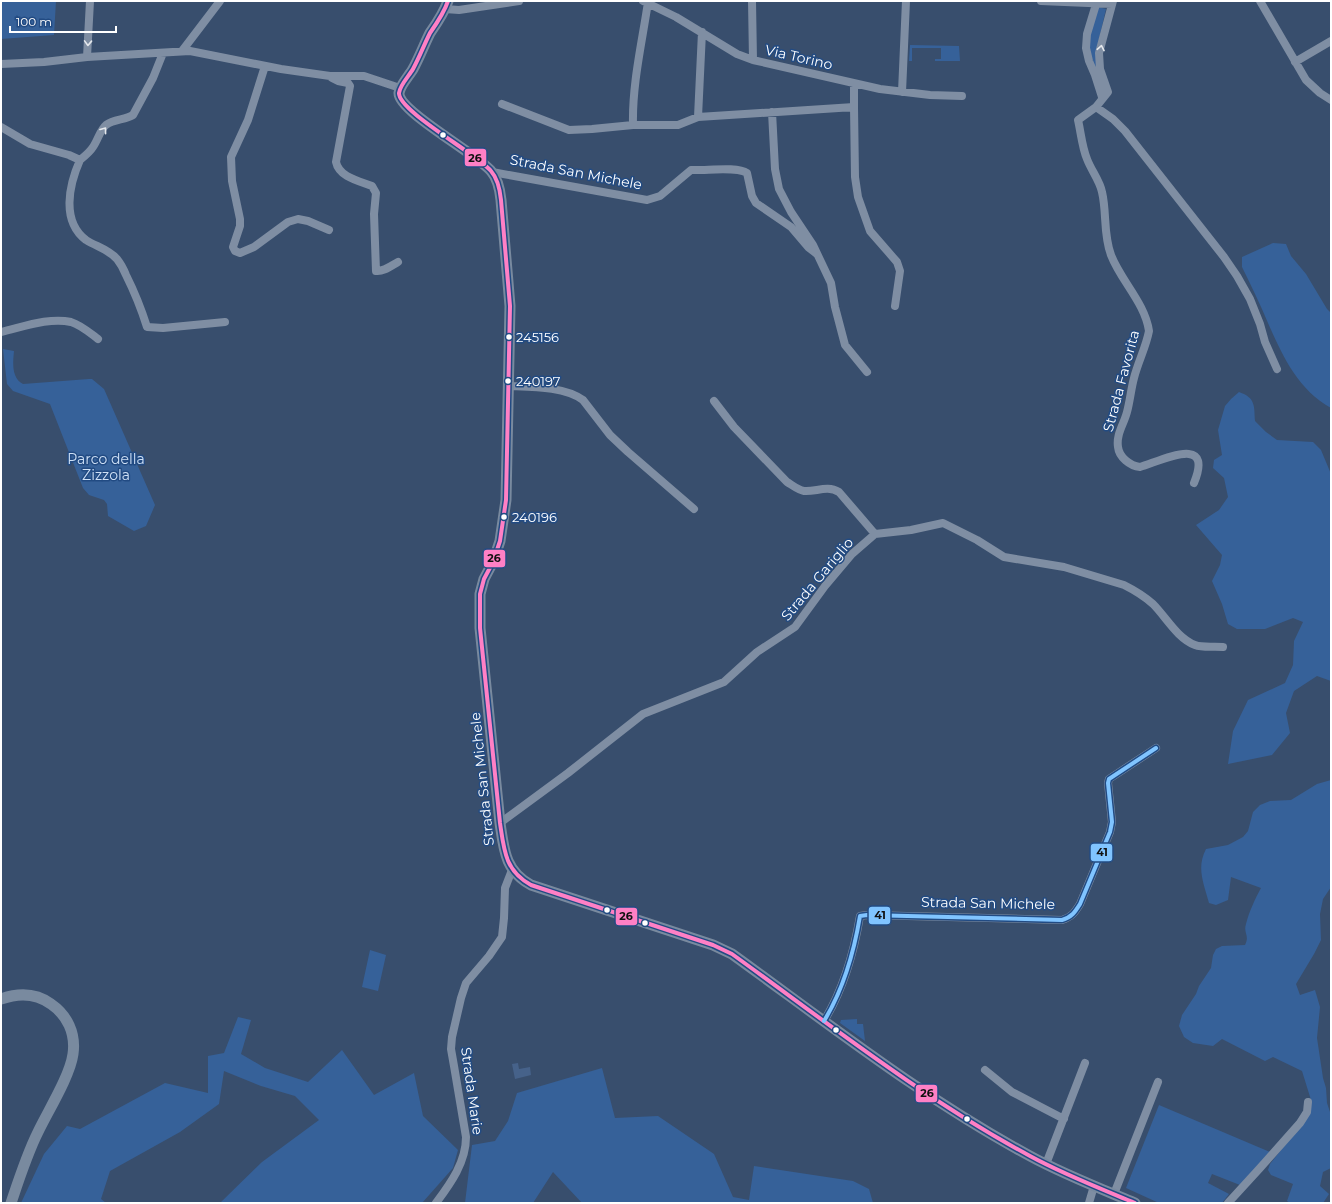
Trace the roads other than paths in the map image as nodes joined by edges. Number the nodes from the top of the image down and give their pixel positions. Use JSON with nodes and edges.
{"nodes":[{"id":1,"x":90,"y":1,"type":"edge"},
{"id":2,"x":220,"y":1,"type":"edge"},
{"id":3,"x":519,"y":1,"type":"edge"},
{"id":4,"x":752,"y":1,"type":"edge"},
{"id":5,"x":906,"y":1,"type":"edge"},
{"id":6,"x":1041,"y":1,"type":"edge"},
{"id":7,"x":1260,"y":1,"type":"edge"},
{"id":8,"x":646,"y":2,"type":"edge"},
{"id":9,"x":1097,"y":2,"type":"edge"},
{"id":10,"x":1112,"y":3,"type":"edge"},
{"id":11,"x":446,"y":5,"type":"edge"},
{"id":12,"x":702,"y":32,"type":"junction"},
{"id":13,"x":1331,"y":41,"type":"edge"},
{"id":14,"x":182,"y":51,"type":"junction"},
{"id":15,"x":163,"y":53,"type":"junction"},
{"id":16,"x":87,"y":57,"type":"junction"},
{"id":17,"x":753,"y":60,"type":"junction"},
{"id":18,"x":1295,"y":62,"type":"junction"},
{"id":19,"x":1,"y":64,"type":"edge"},
{"id":20,"x":265,"y":66,"type":"junction"},
{"id":21,"x":330,"y":76,"type":"junction"},
{"id":22,"x":854,"y":84,"type":"junction"},
{"id":23,"x":400,"y":88,"type":"junction"},
{"id":24,"x":902,"y":92,"type":"junction"},
{"id":25,"x":962,"y":96,"type":"dead end"},
{"id":26,"x":1102,"y":97,"type":"junction"},
{"id":27,"x":1331,"y":100,"type":"edge"},
{"id":28,"x":502,"y":104,"type":"dead end"},
{"id":29,"x":854,"y":107,"type":"junction"},
{"id":30,"x":1096,"y":107,"type":"junction"},
{"id":31,"x":772,"y":112,"type":"junction"},
{"id":32,"x":698,"y":117,"type":"junction"},
{"id":33,"x":633,"y":125,"type":"junction"},
{"id":34,"x":1,"y":127,"type":"edge"},
{"id":35,"x":80,"y":160,"type":"junction"},
{"id":36,"x":492,"y":172,"type":"junction"},
{"id":37,"x":329,"y":230,"type":"dead end"},
{"id":38,"x":817,"y":254,"type":"junction"},
{"id":39,"x":398,"y":262,"type":"dead end"},
{"id":40,"x":895,"y":306,"type":"dead end"},
{"id":41,"x":225,"y":322,"type":"dead end"},
{"id":42,"x":1,"y":332,"type":"edge"},
{"id":43,"x":98,"y":339,"type":"dead end"},
{"id":44,"x":1277,"y":368,"type":"dead end"},
{"id":45,"x":866,"y":372,"type":"dead end"},
{"id":46,"x":507,"y":386,"type":"junction"},
{"id":47,"x":714,"y":401,"type":"dead end"},
{"id":48,"x":1194,"y":483,"type":"dead end"},
{"id":49,"x":694,"y":510,"type":"dead end"},
{"id":50,"x":875,"y":534,"type":"junction"},
{"id":51,"x":1223,"y":647,"type":"dead end"},
{"id":52,"x":1156,"y":748,"type":"dead end"},
{"id":53,"x":500,"y":823,"type":"junction"},
{"id":54,"x":512,"y":870,"type":"junction"},
{"id":55,"x":1,"y":999,"type":"edge"},
{"id":56,"x":824,"y":1021,"type":"junction"},
{"id":57,"x":1085,"y":1063,"type":"dead end"},
{"id":58,"x":985,"y":1070,"type":"dead end"},
{"id":59,"x":1158,"y":1082,"type":"dead end"},
{"id":60,"x":1308,"y":1102,"type":"dead end"},
{"id":61,"x":1064,"y":1119,"type":"junction"},
{"id":62,"x":1046,"y":1164,"type":"junction"},
{"id":63,"x":1094,"y":1186,"type":"junction"},
{"id":64,"x":1114,"y":1194,"type":"junction"},
{"id":65,"x":11,"y":1203,"type":"edge"},
{"id":66,"x":436,"y":1203,"type":"edge"},
{"id":67,"x":1089,"y":1203,"type":"edge"},
{"id":68,"x":1135,"y":1203,"type":"edge"},
{"id":69,"x":1228,"y":1203,"type":"edge"}],
"edges":[{"from":1,"to":16,"type":"street","one_way":true},
{"from":2,"to":14,"type":"street"},
{"from":3,"to":11,"type":"street"},
{"from":4,"to":17,"type":"street"},
{"from":5,"to":24,"type":"street"},
{"from":6,"to":9,"type":"street"},
{"from":7,"to":18,"type":"street"},
{"from":8,"to":12,"type":"street","name":"Via Torino"},
{"from":8,"to":33,"type":"street"},
{"from":9,"to":10,"type":"street"},
{"from":9,"to":26,"type":"street"},
{"from":26,"to":10,"type":"street","name":"Strada Favorita","one_way":true},
{"from":11,"to":23,"type":"street"},
{"from":12,"to":17,"type":"street","name":"Via Torino"},
{"from":12,"to":32,"type":"street"},
{"from":13,"to":18,"type":"street"},
{"from":14,"to":15,"type":"street"},
{"from":14,"to":20,"type":"street"},
{"from":15,"to":16,"type":"street"},
{"from":35,"to":15,"type":"street","one_way":true},
{"from":16,"to":19,"type":"street"},
{"from":17,"to":22,"type":"street","name":"Via Torino"},
{"from":18,"to":27,"type":"street"},
{"from":20,"to":21,"type":"street"},
{"from":20,"to":37,"type":"street"},
{"from":21,"to":23,"type":"street"},
{"from":21,"to":39,"type":"street"},
{"from":22,"to":24,"type":"street","name":"Via Torino"},
{"from":22,"to":29,"type":"street"},
{"from":23,"to":36,"type":"street","name":"Strada San Michele"},
{"from":24,"to":25,"type":"street","name":"Via Torino"},
{"from":26,"to":30,"type":"street","name":"Strada Favorita"},
{"from":28,"to":33,"type":"street"},
{"from":29,"to":31,"type":"street"},
{"from":29,"to":40,"type":"street"},
{"from":30,"to":44,"type":"street"},
{"from":30,"to":48,"type":"street","name":"Strada Favorita"},
{"from":31,"to":32,"type":"street"},
{"from":31,"to":38,"type":"street"},
{"from":32,"to":33,"type":"street"},
{"from":34,"to":35,"type":"street"},
{"from":35,"to":41,"type":"street"},
{"from":36,"to":38,"type":"street","name":"Strada San Michele"},
{"from":36,"to":46,"type":"street","name":"Strada San Michele"},
{"from":38,"to":45,"type":"street"},
{"from":42,"to":43,"type":"street"},
{"from":46,"to":49,"type":"street"},
{"from":46,"to":53,"type":"street","name":"Strada San Michele"},
{"from":47,"to":50,"type":"street"},
{"from":50,"to":51,"type":"street"},
{"from":50,"to":53,"type":"street","name":"Strada Gariglio"},
{"from":52,"to":56,"type":"street","name":"Strada San Michele"},
{"from":53,"to":54,"type":"street","name":"Strada San Michele"},
{"from":54,"to":56,"type":"street","name":"Strada San Michele"},
{"from":54,"to":66,"type":"street","name":"Strada Marie"},
{"from":55,"to":65,"type":"street"},
{"from":56,"to":62,"type":"street","name":"Strada San Michele"},
{"from":57,"to":61,"type":"street"},
{"from":58,"to":61,"type":"street"},
{"from":59,"to":64,"type":"street"},
{"from":60,"to":69,"type":"street"},
{"from":61,"to":62,"type":"street"},
{"from":62,"to":63,"type":"street","name":"Strada San Michele"},
{"from":63,"to":64,"type":"street","name":"Strada San Michele"},
{"from":63,"to":67,"type":"street"},
{"from":64,"to":68,"type":"street","name":"Strada San Michele"}]}
